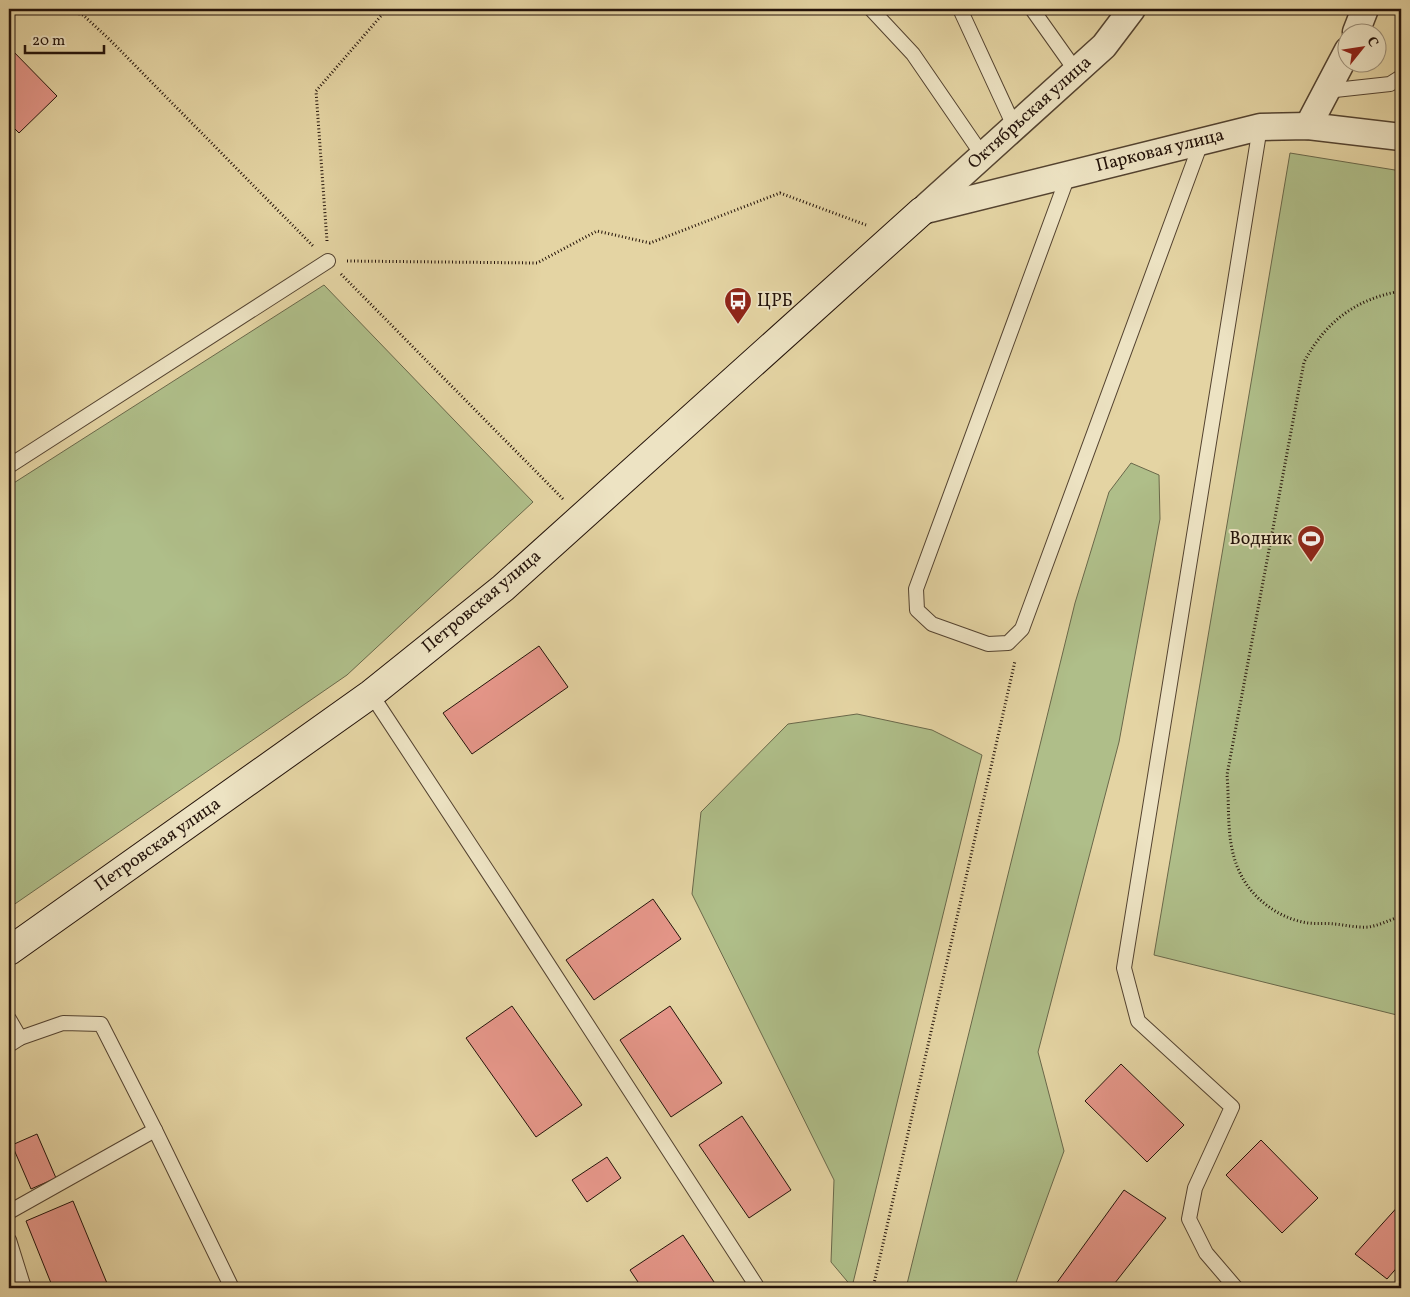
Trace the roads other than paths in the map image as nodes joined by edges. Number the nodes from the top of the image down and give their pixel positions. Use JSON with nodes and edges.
{"nodes":[{"id":1,"x":871,"y":9,"type":"edge"},
{"id":2,"x":960,"y":9,"type":"edge"},
{"id":3,"x":1032,"y":9,"type":"edge"},
{"id":4,"x":1132,"y":9,"type":"edge"},
{"id":5,"x":1365,"y":9,"type":"edge"},
{"id":6,"x":1360,"y":22,"type":"edge"},
{"id":7,"x":1338,"y":69,"type":"edge"},
{"id":8,"x":1076,"y":71,"type":"junction"},
{"id":9,"x":1401,"y":77,"type":"edge"},
{"id":10,"x":1326,"y":92,"type":"junction"},
{"id":11,"x":1014,"y":126,"type":"junction"},
{"id":12,"x":1308,"y":126,"type":"junction"},
{"id":13,"x":1260,"y":127,"type":"junction"},
{"id":14,"x":1401,"y":137,"type":"edge"},
{"id":15,"x":1202,"y":140,"type":"junction"},
{"id":16,"x":984,"y":156,"type":"junction"},
{"id":17,"x":1070,"y":173,"type":"junction"},
{"id":18,"x":922,"y":211,"type":"junction"},
{"id":19,"x":328,"y":261,"type":"road end"},
{"id":20,"x":9,"y":466,"type":"edge"},
{"id":21,"x":371,"y":694,"type":"junction"},
{"id":22,"x":9,"y":951,"type":"edge"},
{"id":23,"x":9,"y":1019,"type":"edge"},
{"id":24,"x":14,"y":1041,"type":"edge"},
{"id":25,"x":155,"y":1130,"type":"junction"},
{"id":26,"x":9,"y":1212,"type":"edge"},
{"id":27,"x":9,"y":1240,"type":"edge"},
{"id":28,"x":756,"y":1285,"type":"dead end"},
{"id":29,"x":24,"y":1288,"type":"edge"},
{"id":30,"x":232,"y":1288,"type":"edge"},
{"id":31,"x":1236,"y":1288,"type":"edge"}],
"edges":[{"from":1,"to":16,"type":"lane"},
{"from":2,"to":11,"type":"lane"},
{"from":3,"to":8,"type":"lane"},
{"from":4,"to":8,"type":"street","name":"Октябрьская улица"},
{"from":5,"to":6,"type":"street"},
{"from":7,"to":10,"type":"street"},
{"from":8,"to":11,"type":"street","name":"Октябрьская улица"},
{"from":9,"to":10,"type":"lane"},
{"from":10,"to":12,"type":"street"},
{"from":11,"to":16,"type":"street","name":"Октябрьская улица"},
{"from":12,"to":13,"type":"street","name":"Парковая улица"},
{"from":12,"to":14,"type":"street","name":"Парковая улица"},
{"from":13,"to":15,"type":"street","name":"Парковая улица"},
{"from":13,"to":31,"type":"lane"},
{"from":15,"to":17,"type":"street","name":"Парковая улица"},
{"from":15,"to":17,"type":"lane"},
{"from":16,"to":18,"type":"street","name":"Октябрьская улица"},
{"from":17,"to":18,"type":"street","name":"Парковая улица"},
{"from":18,"to":21,"type":"street","name":"Петровская улица"},
{"from":19,"to":20,"type":"lane"},
{"from":21,"to":22,"type":"street","name":"Петровская улица"},
{"from":21,"to":28,"type":"lane"},
{"from":23,"to":24,"type":"lane"},
{"from":24,"to":25,"type":"lane"},
{"from":25,"to":26,"type":"lane"},
{"from":25,"to":30,"type":"lane"},
{"from":27,"to":29,"type":"lane"}]}
